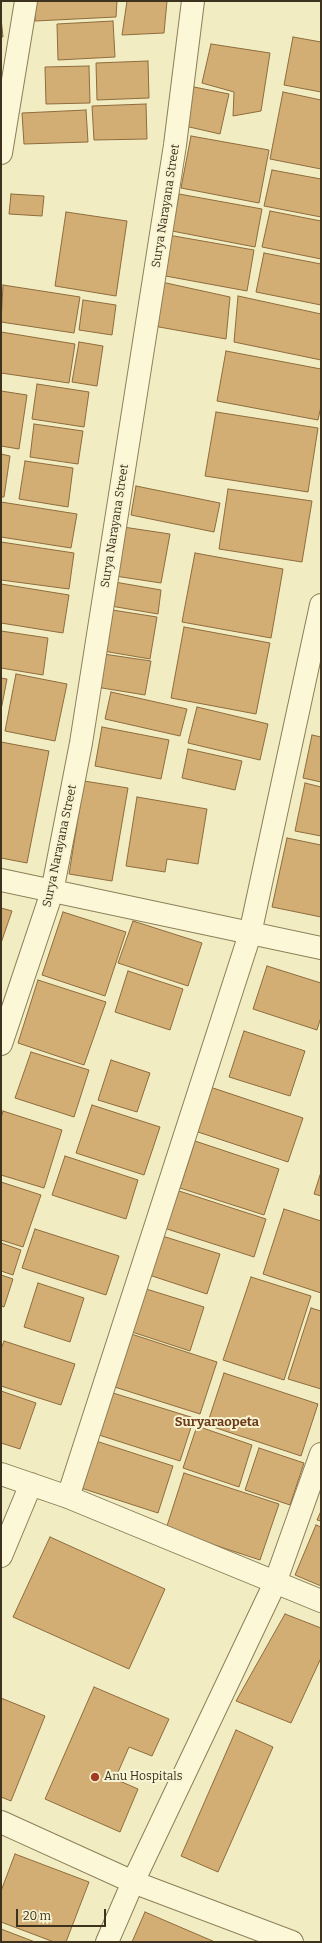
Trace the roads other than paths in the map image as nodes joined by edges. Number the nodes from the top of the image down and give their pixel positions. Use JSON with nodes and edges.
{"nodes":[{"id":1,"x":26,"y":1,"type":"edge"},
{"id":2,"x":193,"y":1,"type":"edge"},
{"id":3,"x":1,"y":153,"type":"edge"},
{"id":4,"x":321,"y":605,"type":"edge"},
{"id":5,"x":1,"y":880,"type":"edge"},
{"id":6,"x":52,"y":892,"type":"junction"},
{"id":7,"x":250,"y":934,"type":"junction"},
{"id":8,"x":321,"y":948,"type":"edge"},
{"id":9,"x":1,"y":1044,"type":"edge"},
{"id":10,"x":321,"y":1454,"type":"edge"},
{"id":11,"x":1,"y":1474,"type":"edge"},
{"id":12,"x":31,"y":1484,"type":"junction"},
{"id":13,"x":68,"y":1497,"type":"junction"},
{"id":14,"x":1,"y":1556,"type":"edge"},
{"id":15,"x":275,"y":1583,"type":"junction"},
{"id":16,"x":321,"y":1601,"type":"edge"},
{"id":17,"x":1,"y":1822,"type":"edge"},
{"id":18,"x":133,"y":1882,"type":"junction"},
{"id":19,"x":107,"y":1942,"type":"edge"},
{"id":20,"x":292,"y":1942,"type":"edge"}],
"edges":[{"from":1,"to":3,"type":"street"},
{"from":2,"to":6,"type":"street","name":"Surya Narayana Street"},
{"from":4,"to":7,"type":"street"},
{"from":5,"to":6,"type":"street"},
{"from":6,"to":7,"type":"street"},
{"from":6,"to":9,"type":"street","name":"Surya Narayana Street"},
{"from":7,"to":8,"type":"street"},
{"from":7,"to":13,"type":"street"},
{"from":10,"to":15,"type":"street"},
{"from":11,"to":12,"type":"street"},
{"from":12,"to":13,"type":"street"},
{"from":12,"to":14,"type":"street"},
{"from":13,"to":15,"type":"street"},
{"from":15,"to":16,"type":"street"},
{"from":15,"to":18,"type":"street"},
{"from":17,"to":18,"type":"street"},
{"from":18,"to":19,"type":"street"},
{"from":18,"to":20,"type":"street"}]}
